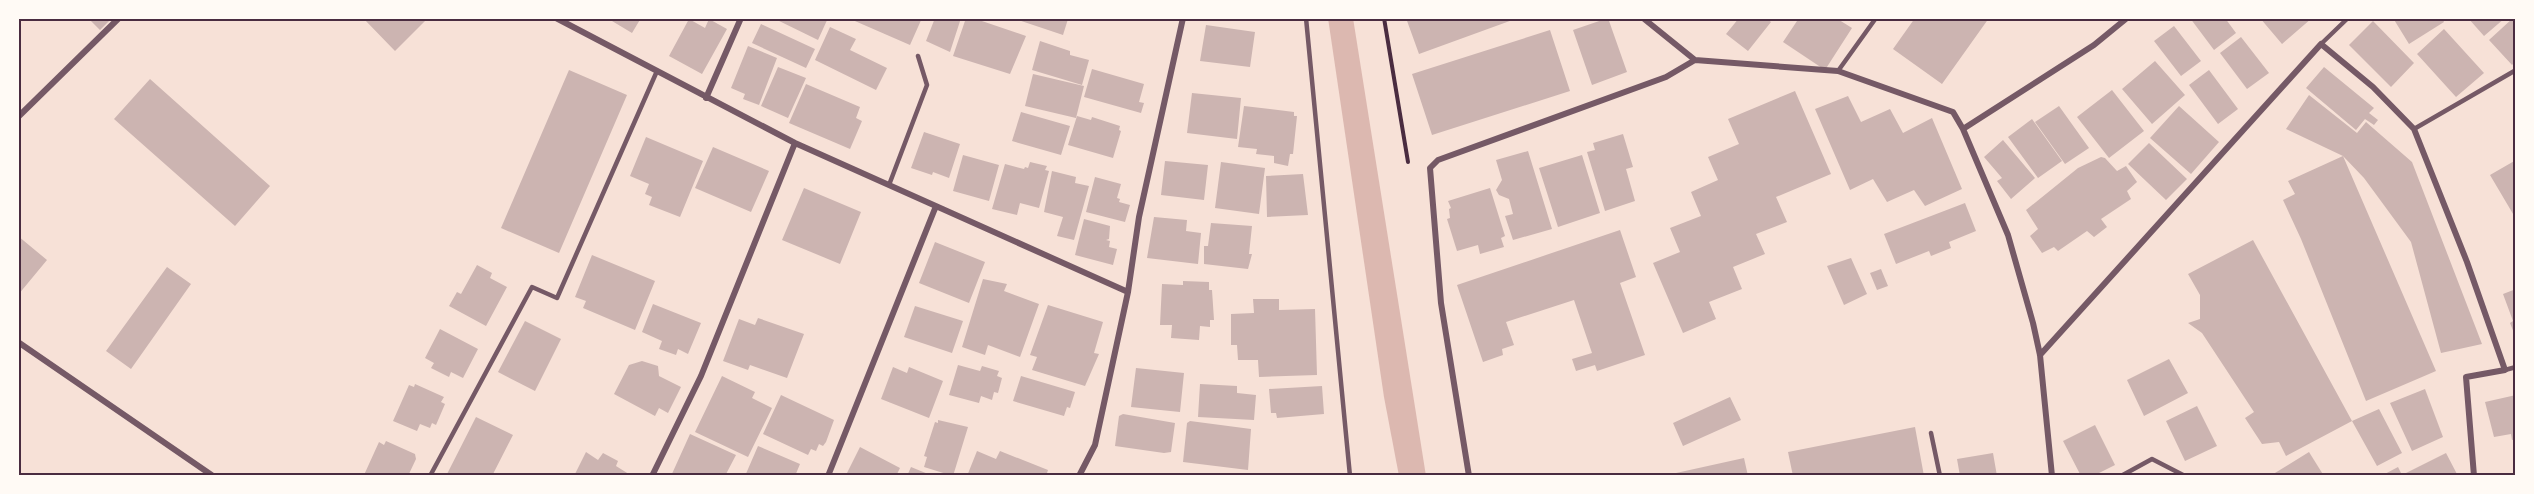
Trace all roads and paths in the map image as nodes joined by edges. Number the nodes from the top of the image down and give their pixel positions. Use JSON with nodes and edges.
{"nodes":[{"id":1,"x":119,"y":18,"type":"edge"},
{"id":2,"x":556,"y":18,"type":"edge"},
{"id":3,"x":741,"y":18,"type":"edge"},
{"id":4,"x":1183,"y":18,"type":"edge"},
{"id":5,"x":1306,"y":18,"type":"edge"},
{"id":6,"x":1643,"y":18,"type":"edge"},
{"id":7,"x":1876,"y":18,"type":"edge"},
{"id":8,"x":2127,"y":18,"type":"edge"},
{"id":9,"x":2348,"y":18,"type":"edge"},
{"id":10,"x":2321,"y":44,"type":"junction"},
{"id":11,"x":918,"y":56,"type":"dead end"},
{"id":12,"x":1695,"y":60,"type":"junction"},
{"id":13,"x":2516,"y":70,"type":"edge"},
{"id":14,"x":657,"y":71,"type":"junction"},
{"id":15,"x":1838,"y":71,"type":"junction"},
{"id":16,"x":706,"y":98,"type":"junction"},
{"id":17,"x":18,"y":117,"type":"edge"},
{"id":18,"x":1963,"y":129,"type":"junction"},
{"id":19,"x":2414,"y":129,"type":"junction"},
{"id":20,"x":795,"y":143,"type":"junction"},
{"id":21,"x":889,"y":185,"type":"junction"},
{"id":22,"x":936,"y":206,"type":"junction"},
{"id":23,"x":1128,"y":292,"type":"junction"},
{"id":24,"x":18,"y":342,"type":"edge"},
{"id":25,"x":2040,"y":354,"type":"junction"},
{"id":26,"x":2516,"y":367,"type":"edge"},
{"id":27,"x":2505,"y":370,"type":"junction"},
{"id":28,"x":1931,"y":433,"type":"dead end"},
{"id":29,"x":213,"y":476,"type":"edge"},
{"id":30,"x":430,"y":476,"type":"edge"},
{"id":31,"x":652,"y":476,"type":"edge"},
{"id":32,"x":828,"y":476,"type":"edge"},
{"id":33,"x":1079,"y":476,"type":"edge"},
{"id":34,"x":1350,"y":476,"type":"edge"},
{"id":35,"x":1469,"y":476,"type":"edge"},
{"id":36,"x":1940,"y":476,"type":"edge"},
{"id":37,"x":2052,"y":476,"type":"edge"},
{"id":38,"x":2121,"y":476,"type":"edge"},
{"id":39,"x":2185,"y":476,"type":"edge"},
{"id":40,"x":2474,"y":476,"type":"edge"}],
"edges":[{"from":1,"to":17,"type":"street"},
{"from":2,"to":14,"type":"street"},
{"from":3,"to":16,"type":"street"},
{"from":4,"to":23,"type":"street"},
{"from":5,"to":34,"type":"lane"},
{"from":6,"to":12,"type":"street"},
{"from":7,"to":15,"type":"lane"},
{"from":8,"to":18,"type":"street"},
{"from":9,"to":10,"type":"lane"},
{"from":10,"to":19,"type":"street"},
{"from":10,"to":25,"type":"street"},
{"from":11,"to":21,"type":"lane"},
{"from":12,"to":15,"type":"street"},
{"from":12,"to":35,"type":"street"},
{"from":13,"to":19,"type":"lane"},
{"from":14,"to":16,"type":"street"},
{"from":14,"to":30,"type":"lane"},
{"from":15,"to":18,"type":"street"},
{"from":16,"to":20,"type":"street"},
{"from":18,"to":25,"type":"street"},
{"from":19,"to":27,"type":"street"},
{"from":20,"to":21,"type":"street"},
{"from":20,"to":31,"type":"street"},
{"from":21,"to":22,"type":"street"},
{"from":22,"to":23,"type":"street"},
{"from":22,"to":32,"type":"street"},
{"from":23,"to":33,"type":"street"},
{"from":24,"to":29,"type":"street"},
{"from":25,"to":37,"type":"street"},
{"from":26,"to":27,"type":"lane"},
{"from":27,"to":40,"type":"street"},
{"from":28,"to":36,"type":"lane"},
{"from":38,"to":39,"type":"lane"}]}
